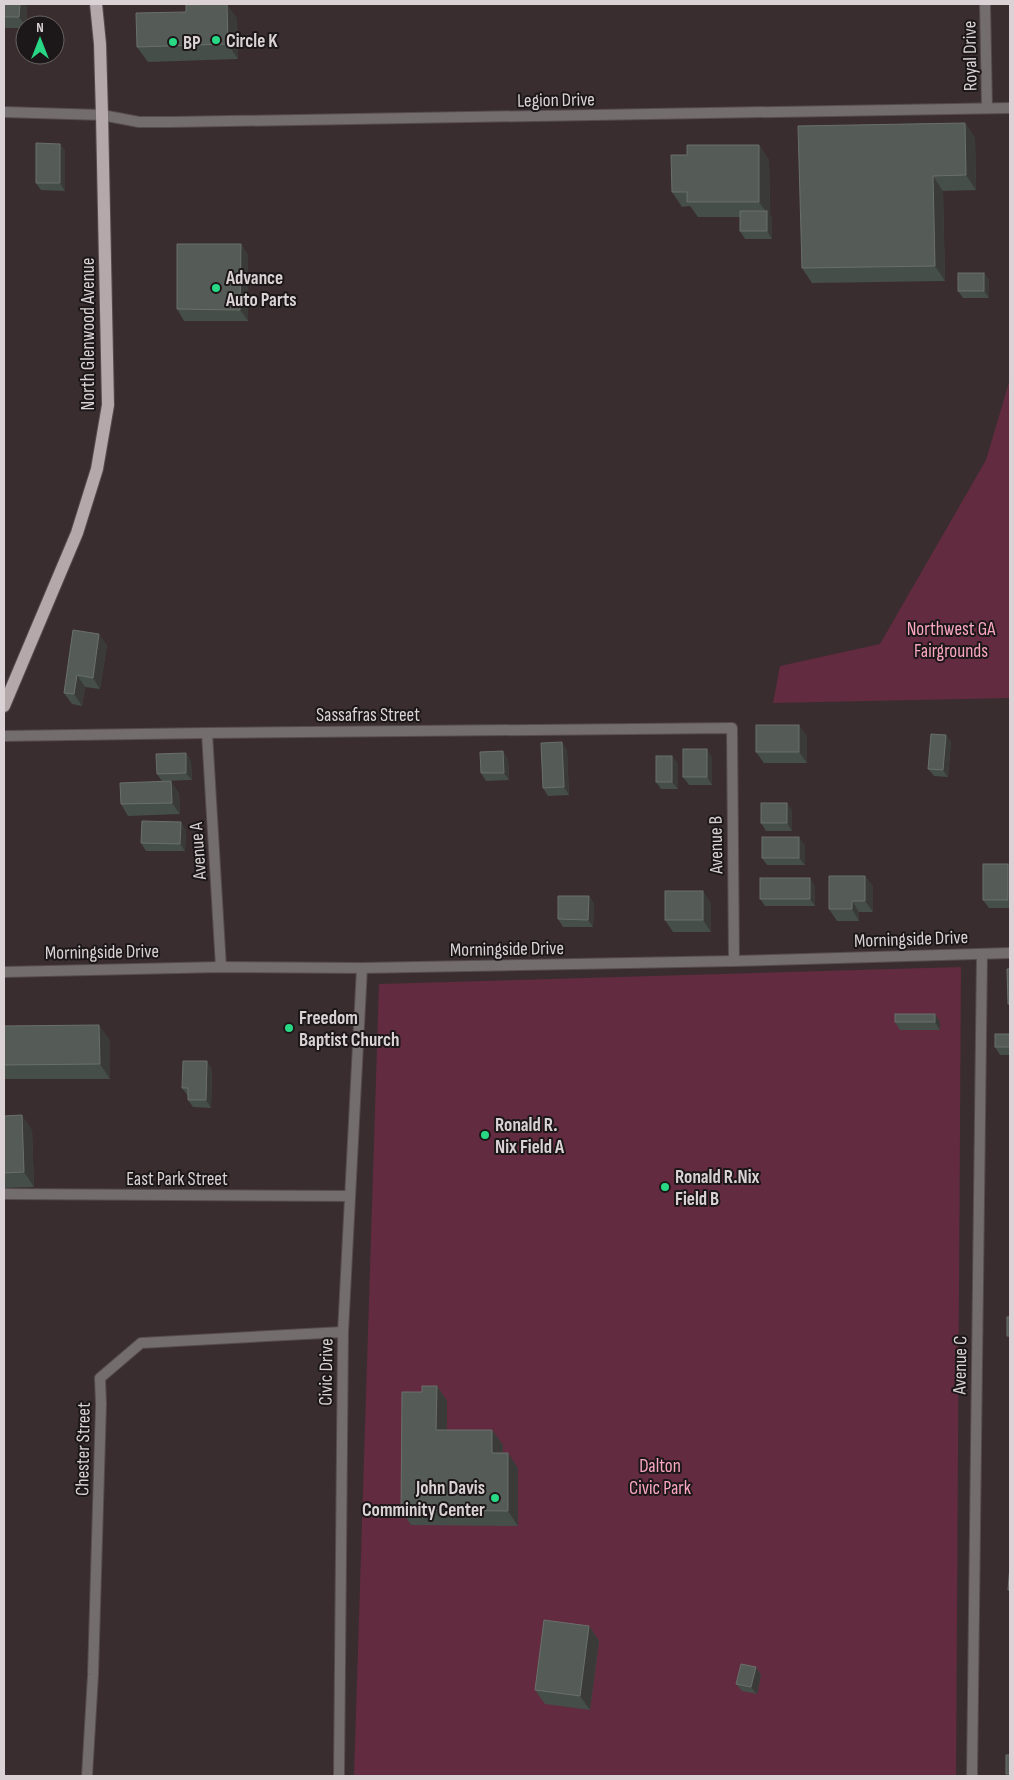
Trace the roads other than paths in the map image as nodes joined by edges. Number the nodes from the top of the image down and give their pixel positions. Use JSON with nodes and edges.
{"nodes":[{"id":1,"x":96,"y":4,"type":"edge"},
{"id":2,"x":985,"y":4,"type":"edge"},
{"id":3,"x":987,"y":108,"type":"junction"},
{"id":4,"x":1010,"y":108,"type":"edge"},
{"id":5,"x":4,"y":112,"type":"edge"},
{"id":6,"x":102,"y":115,"type":"junction"},
{"id":7,"x":4,"y":706,"type":"edge"},
{"id":8,"x":732,"y":728,"type":"joint"},
{"id":9,"x":207,"y":732,"type":"junction"},
{"id":10,"x":4,"y":736,"type":"edge"},
{"id":11,"x":1010,"y":953,"type":"edge"},
{"id":12,"x":982,"y":954,"type":"junction"},
{"id":13,"x":734,"y":961,"type":"junction"},
{"id":14,"x":221,"y":967,"type":"junction"},
{"id":15,"x":362,"y":968,"type":"junction"},
{"id":16,"x":4,"y":972,"type":"edge"},
{"id":17,"x":4,"y":1194,"type":"edge"},
{"id":18,"x":350,"y":1196,"type":"junction"},
{"id":19,"x":343,"y":1332,"type":"junction"},
{"id":20,"x":87,"y":1776,"type":"edge"},
{"id":21,"x":339,"y":1776,"type":"edge"},
{"id":22,"x":972,"y":1776,"type":"edge"}],
"edges":[{"from":1,"to":6,"type":"main road","name":"North Glenwood Avenue"},
{"from":2,"to":3,"type":"street","name":"Royal Drive"},
{"from":3,"to":4,"type":"street","name":"Legion Drive"},
{"from":3,"to":6,"type":"street","name":"Legion Drive"},
{"from":5,"to":6,"type":"street","name":"Legion Drive"},
{"from":6,"to":7,"type":"main road","name":"North Glenwood Avenue"},
{"from":8,"to":9,"type":"street","name":"Sassafras Street"},
{"from":8,"to":13,"type":"street","name":"Avenue B"},
{"from":9,"to":10,"type":"street","name":"Sassafras Street"},
{"from":9,"to":14,"type":"street","name":"Avenue A"},
{"from":11,"to":12,"type":"street","name":"Morningside Drive"},
{"from":12,"to":13,"type":"street","name":"Morningside Drive"},
{"from":12,"to":22,"type":"street","name":"Avenue C"},
{"from":13,"to":15,"type":"street","name":"Morningside Drive"},
{"from":14,"to":15,"type":"street","name":"Morningside Drive"},
{"from":14,"to":16,"type":"street","name":"Morningside Drive"},
{"from":15,"to":18,"type":"street","name":"Civic Drive"},
{"from":17,"to":18,"type":"street","name":"East Park Street"},
{"from":18,"to":19,"type":"street","name":"Civic Drive"},
{"from":19,"to":20,"type":"street","name":"Chester Street"},
{"from":19,"to":21,"type":"street","name":"Civic Drive"}]}
